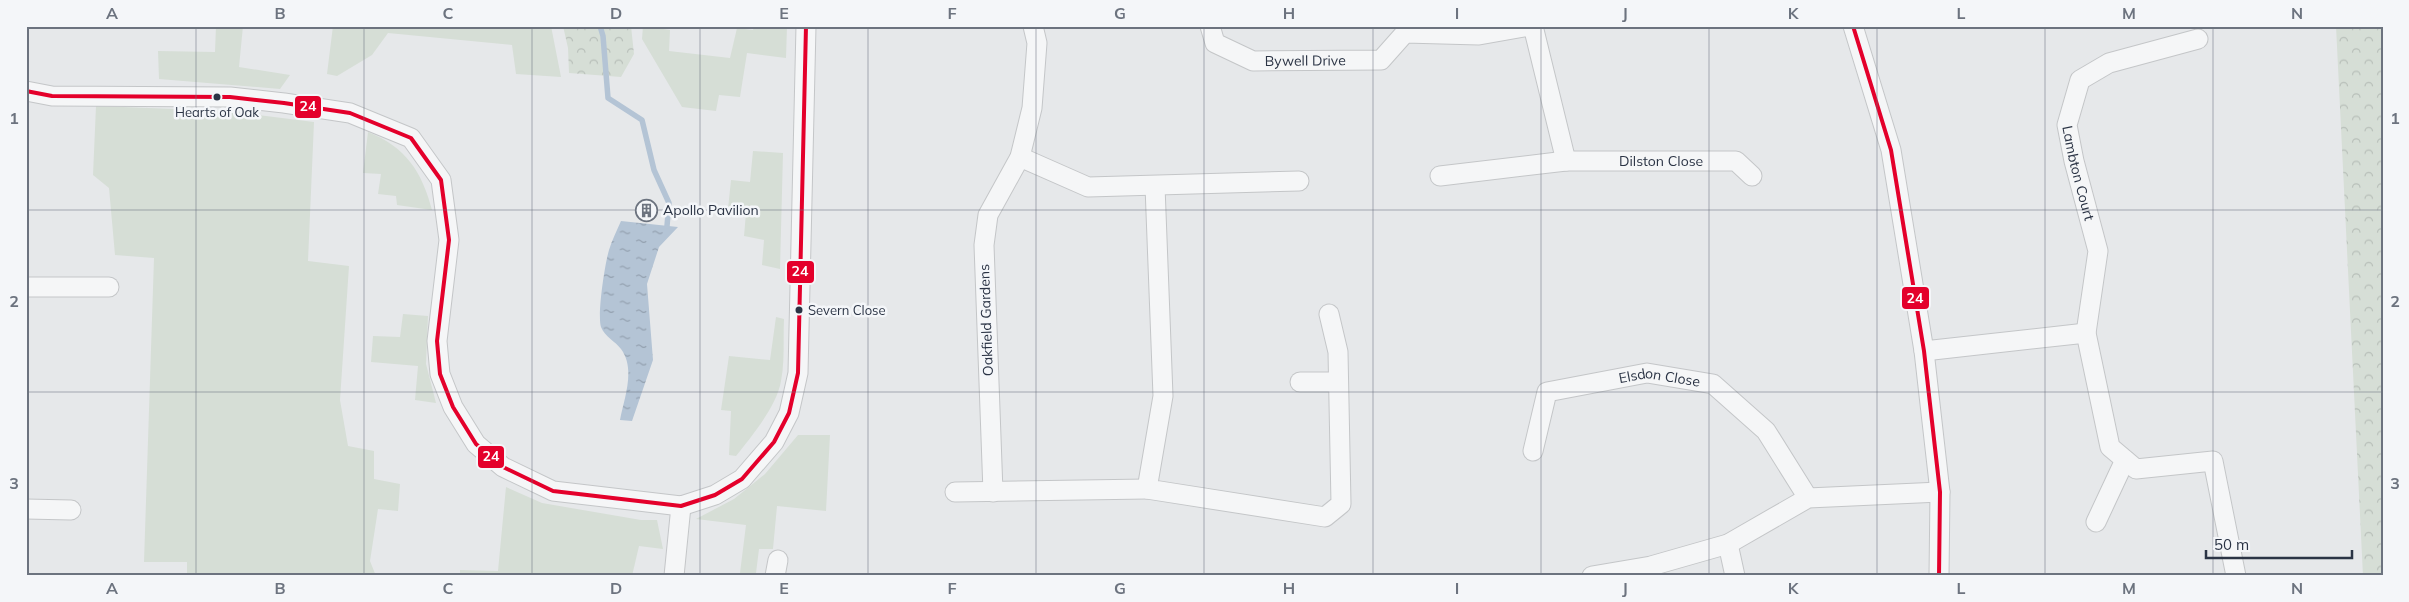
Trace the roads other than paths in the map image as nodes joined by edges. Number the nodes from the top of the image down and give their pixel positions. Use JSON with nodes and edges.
{"nodes":[{"id":1,"x":806,"y":26,"type":"edge"},
{"id":2,"x":1033,"y":26,"type":"edge"},
{"id":3,"x":1210,"y":26,"type":"edge"},
{"id":4,"x":1531,"y":26,"type":"edge"},
{"id":5,"x":1853,"y":26,"type":"edge"},
{"id":6,"x":1405,"y":30,"type":"edge"},
{"id":7,"x":2198,"y":39,"type":"dead end"},
{"id":8,"x":26,"y":91,"type":"edge"},
{"id":9,"x":1020,"y":157,"type":"junction"},
{"id":10,"x":1566,"y":161,"type":"junction"},
{"id":11,"x":1440,"y":176,"type":"dead end"},
{"id":12,"x":1752,"y":176,"type":"dead end"},
{"id":13,"x":1299,"y":181,"type":"dead end"},
{"id":14,"x":1155,"y":186,"type":"junction"},
{"id":15,"x":26,"y":287,"type":"edge"},
{"id":16,"x":109,"y":287,"type":"dead end"},
{"id":17,"x":1329,"y":314,"type":"dead end"},
{"id":18,"x":2086,"y":332,"type":"junction"},
{"id":19,"x":1924,"y":351,"type":"junction"},
{"id":20,"x":1300,"y":382,"type":"dead end"},
{"id":21,"x":1338,"y":382,"type":"junction"},
{"id":22,"x":1533,"y":451,"type":"dead end"},
{"id":23,"x":2125,"y":460,"type":"junction"},
{"id":24,"x":1147,"y":489,"type":"junction"},
{"id":25,"x":955,"y":492,"type":"dead end"},
{"id":26,"x":993,"y":492,"type":"junction"},
{"id":27,"x":1940,"y":492,"type":"junction"},
{"id":28,"x":1808,"y":498,"type":"junction"},
{"id":29,"x":681,"y":506,"type":"junction"},
{"id":30,"x":26,"y":509,"type":"edge"},
{"id":31,"x":71,"y":510,"type":"dead end"},
{"id":32,"x":2096,"y":522,"type":"dead end"},
{"id":33,"x":1728,"y":544,"type":"junction"},
{"id":34,"x":674,"y":576,"type":"edge"},
{"id":35,"x":1592,"y":576,"type":"edge"},
{"id":36,"x":1735,"y":576,"type":"edge"},
{"id":37,"x":1939,"y":576,"type":"edge"},
{"id":38,"x":2236,"y":576,"type":"edge"}],
"edges":[{"from":1,"to":29,"type":"street"},
{"from":2,"to":9,"type":"street","name":"Oakfield Gardens"},
{"from":3,"to":6,"type":"street","name":"Bywell Drive"},
{"from":4,"to":6,"type":"street","name":"Bywell Drive"},
{"from":4,"to":10,"type":"street"},
{"from":5,"to":19,"type":"street"},
{"from":7,"to":18,"type":"street","name":"Lambton Court"},
{"from":8,"to":29,"type":"street"},
{"from":9,"to":14,"type":"street"},
{"from":9,"to":26,"type":"street","name":"Oakfield Gardens"},
{"from":10,"to":11,"type":"street","name":"Dilston Close"},
{"from":10,"to":12,"type":"street","name":"Dilston Close"},
{"from":13,"to":14,"type":"street"},
{"from":14,"to":24,"type":"street"},
{"from":15,"to":16,"type":"street"},
{"from":17,"to":21,"type":"street"},
{"from":18,"to":19,"type":"street"},
{"from":18,"to":23,"type":"street","name":"Lambton Court"},
{"from":19,"to":27,"type":"street"},
{"from":20,"to":21,"type":"street"},
{"from":21,"to":24,"type":"street"},
{"from":22,"to":28,"type":"street","name":"Elsdon Close"},
{"from":23,"to":32,"type":"street"},
{"from":23,"to":38,"type":"street","name":"Lambton Court"},
{"from":24,"to":26,"type":"street"},
{"from":25,"to":26,"type":"street"},
{"from":27,"to":28,"type":"street"},
{"from":27,"to":37,"type":"street"},
{"from":28,"to":33,"type":"street"},
{"from":29,"to":34,"type":"street"},
{"from":30,"to":31,"type":"street"},
{"from":33,"to":35,"type":"street"},
{"from":33,"to":36,"type":"street"}]}
